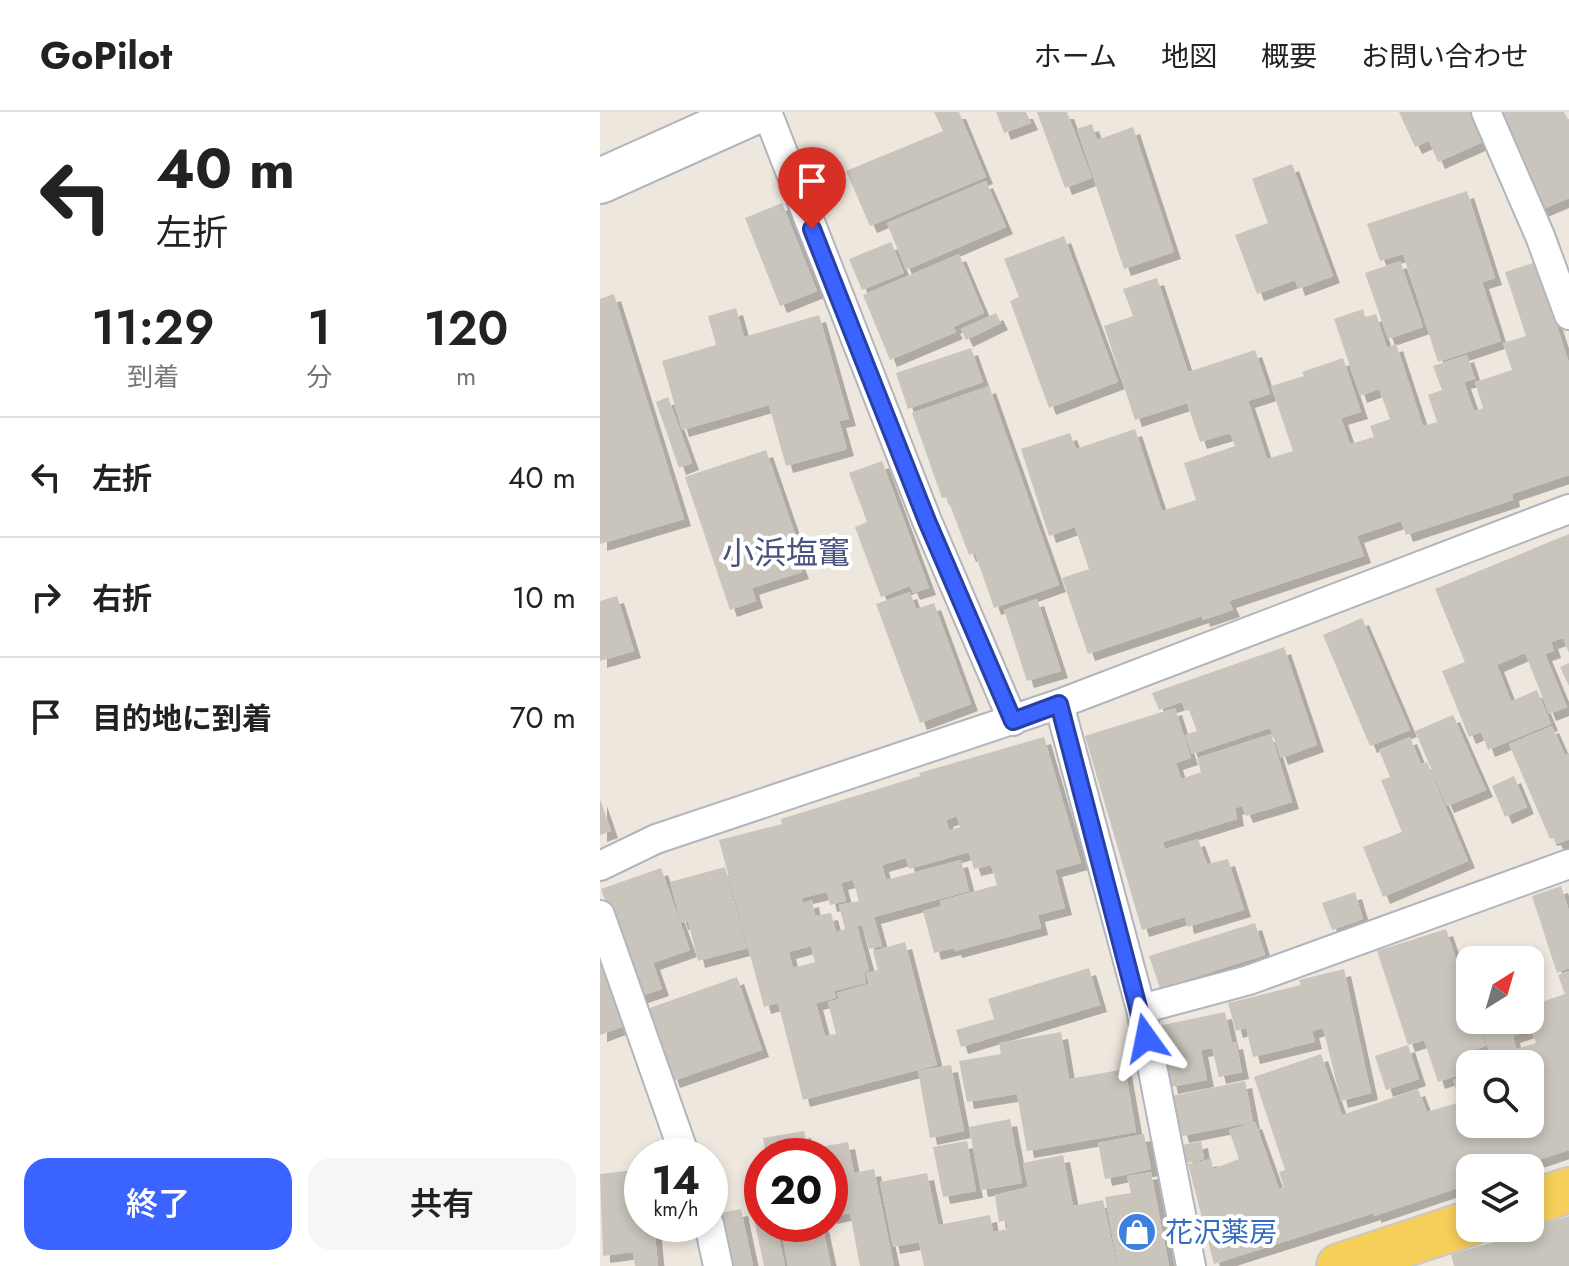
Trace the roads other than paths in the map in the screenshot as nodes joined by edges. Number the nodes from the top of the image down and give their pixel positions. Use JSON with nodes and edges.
{"nodes":[{"id":1,"x":754,"y":112,"type":"edge"},
{"id":2,"x":767,"y":112,"type":"edge"},
{"id":3,"x":1486,"y":112,"type":"edge"},
{"id":4,"x":600,"y":181,"type":"edge"},
{"id":5,"x":1569,"y":315,"type":"edge"},
{"id":6,"x":1569,"y":509,"type":"edge"},
{"id":7,"x":1059,"y":704,"type":"junction"},
{"id":8,"x":1013,"y":721,"type":"junction"},
{"id":9,"x":1569,"y":864,"type":"edge"},
{"id":10,"x":600,"y":866,"type":"edge"},
{"id":11,"x":600,"y":915,"type":"edge"},
{"id":12,"x":1141,"y":1009,"type":"junction"},
{"id":13,"x":679,"y":1138,"type":"edge"},
{"id":14,"x":1569,"y":1190,"type":"edge"},
{"id":15,"x":1544,"y":1198,"type":"edge"},
{"id":16,"x":1456,"y":1228,"type":"edge"},
{"id":17,"x":713,"y":1242,"type":"edge"},
{"id":18,"x":718,"y":1266,"type":"edge"},
{"id":19,"x":1191,"y":1266,"type":"edge"},
{"id":20,"x":1339,"y":1266,"type":"edge"}],
"edges":[{"from":1,"to":4,"type":"street"},
{"from":2,"to":8,"type":"lane"},
{"from":3,"to":5,"type":"lane"},
{"from":6,"to":7,"type":"lane"},
{"from":7,"to":8,"type":"lane"},
{"from":7,"to":12,"type":"lane"},
{"from":8,"to":10,"type":"lane"},
{"from":9,"to":12,"type":"lane"},
{"from":11,"to":13,"type":"lane"},
{"from":12,"to":19,"type":"lane"},
{"from":14,"to":15,"type":"main road"},
{"from":16,"to":20,"type":"main road"},
{"from":17,"to":18,"type":"lane"}]}
